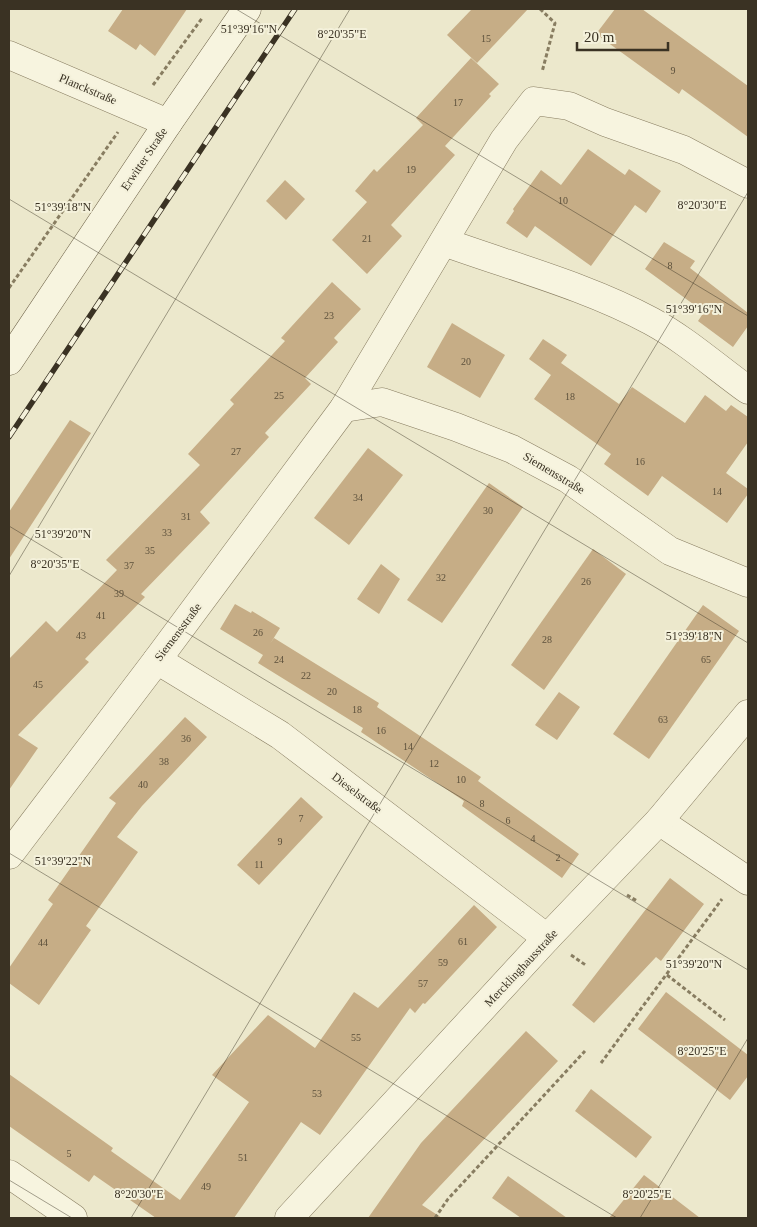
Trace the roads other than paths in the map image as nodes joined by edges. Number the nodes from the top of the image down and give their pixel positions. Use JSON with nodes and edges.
{"nodes":[{"id":1,"x":247,"y":9,"type":"edge"},
{"id":2,"x":9,"y":56,"type":"edge"},
{"id":3,"x":168,"y":123,"type":"junction"},
{"id":4,"x":748,"y":184,"type":"edge"},
{"id":5,"x":444,"y":242,"type":"junction"},
{"id":6,"x":9,"y":361,"type":"edge"},
{"id":7,"x":748,"y":390,"type":"edge"},
{"id":8,"x":344,"y":408,"type":"junction"},
{"id":9,"x":748,"y":583,"type":"edge"},
{"id":10,"x":157,"y":660,"type":"junction"},
{"id":11,"x":748,"y":714,"type":"edge"},
{"id":12,"x":660,"y":821,"type":"junction"},
{"id":13,"x":9,"y":855,"type":"edge"},
{"id":14,"x":744,"y":878,"type":"edge"},
{"id":15,"x":548,"y":938,"type":"junction"},
{"id":16,"x":9,"y":1174,"type":"edge"},
{"id":17,"x":73,"y":1218,"type":"edge"},
{"id":18,"x":289,"y":1218,"type":"edge"}],
"edges":[{"from":1,"to":3,"type":"street","name":"Erwitter Straße"},
{"from":2,"to":3,"type":"street","name":"Planckstraße"},
{"from":3,"to":6,"type":"street","name":"Erwitter Straße"},
{"from":4,"to":5,"type":"street","name":"Siemensstraße"},
{"from":5,"to":7,"type":"street"},
{"from":5,"to":8,"type":"street","name":"Siemensstraße"},
{"from":8,"to":9,"type":"street","name":"Siemensstraße"},
{"from":8,"to":10,"type":"street","name":"Siemensstraße"},
{"from":10,"to":13,"type":"street","name":"Siemensstraße"},
{"from":10,"to":15,"type":"street","name":"Dieselstraße"},
{"from":11,"to":12,"type":"street","name":"Mercklinghausstraße"},
{"from":12,"to":14,"type":"street"},
{"from":12,"to":15,"type":"street","name":"Mercklinghausstraße"},
{"from":15,"to":18,"type":"street","name":"Mercklinghausstraße"},
{"from":16,"to":17,"type":"street"}]}
